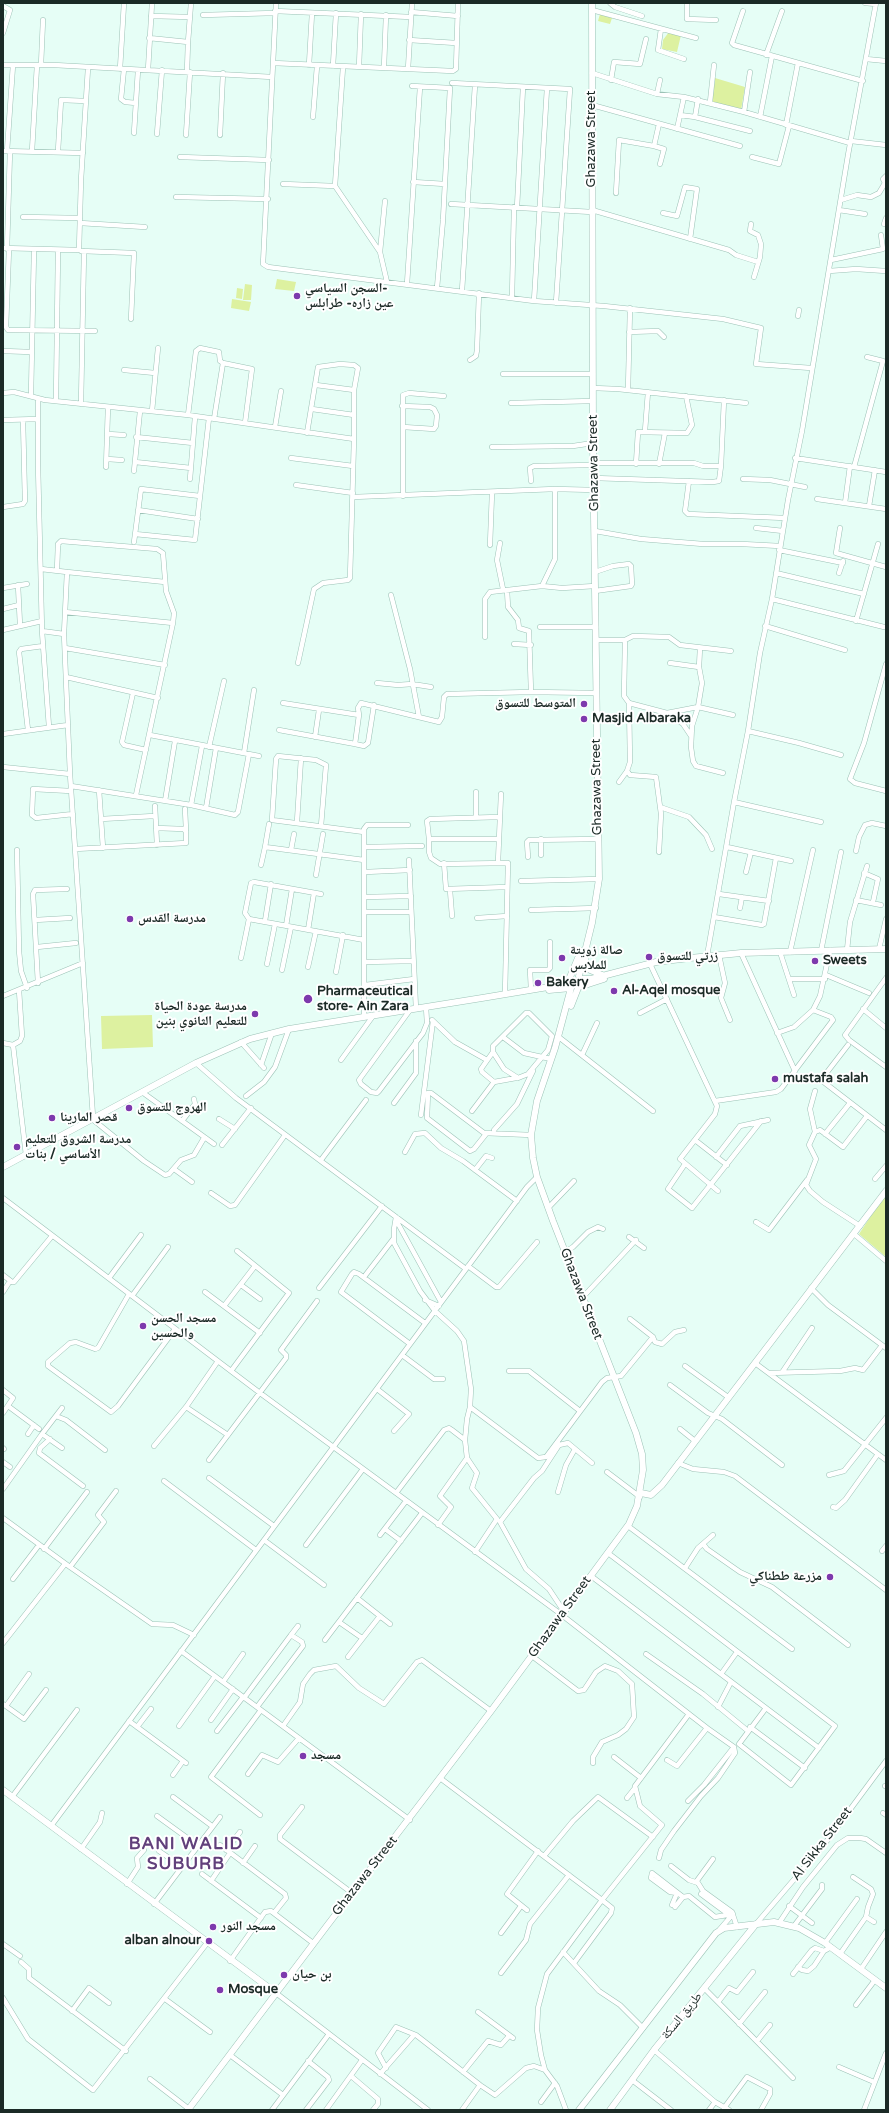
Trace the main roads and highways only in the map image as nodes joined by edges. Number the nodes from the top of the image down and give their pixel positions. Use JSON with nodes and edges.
{"nodes":[{"id":1,"x":592,"y":6,"type":"edge"},
{"id":2,"x":592,"y":923,"type":"junction"},
{"id":3,"x":886,"y":948,"type":"edge"},
{"id":4,"x":584,"y":954,"type":"junction"},
{"id":5,"x":577,"y":961,"type":"junction"},
{"id":6,"x":665,"y":961,"type":"junction"},
{"id":7,"x":603,"y":976,"type":"junction"},
{"id":8,"x":580,"y":978,"type":"junction"},
{"id":9,"x":569,"y":979,"type":"junction"},
{"id":10,"x":557,"y":985,"type":"junction"},
{"id":11,"x":575,"y":988,"type":"junction"},
{"id":12,"x":482,"y":998,"type":"junction"},
{"id":13,"x":555,"y":1048,"type":"junction"},
{"id":14,"x":3,"y":1167,"type":"edge"},
{"id":15,"x":886,"y":1191,"type":"edge"},
{"id":16,"x":658,"y":1490,"type":"junction"},
{"id":17,"x":641,"y":1493,"type":"junction"},
{"id":18,"x":651,"y":1495,"type":"junction"},
{"id":19,"x":638,"y":1506,"type":"junction"},
{"id":20,"x":3,"y":1790,"type":"edge"},
{"id":21,"x":756,"y":1924,"type":"junction"},
{"id":22,"x":280,"y":1987,"type":"junction"},
{"id":23,"x":267,"y":1988,"type":"junction"},
{"id":24,"x":886,"y":1988,"type":"edge"},
{"id":25,"x":275,"y":1996,"type":"junction"},
{"id":26,"x":189,"y":2109,"type":"edge"},
{"id":27,"x":613,"y":2109,"type":"edge"},
{"id":28,"x":579,"y":2110,"type":"edge"}],
"edges":[{"from":1,"to":2,"type":"main road","name":"Ghazawa Street"},
{"from":2,"to":4,"type":"main road","name":"Ghazawa Street"},
{"from":2,"to":5,"type":"main road","name":"Ghazawa Street"},
{"from":3,"to":6,"type":"main road"},
{"from":4,"to":7,"type":"main road"},
{"from":4,"to":8,"type":"main road","name":"Ghazawa Street"},
{"from":5,"to":9,"type":"main road","name":"Ghazawa Street"},
{"from":5,"to":10,"type":"main road"},
{"from":6,"to":7,"type":"main road"},
{"from":6,"to":11,"type":"main road"},
{"from":7,"to":8,"type":"main road"},
{"from":8,"to":9,"type":"main road"},
{"from":8,"to":11,"type":"main road","name":"Ghazawa Street"},
{"from":9,"to":10,"type":"main road"},
{"from":9,"to":11,"type":"main road"},
{"from":10,"to":12,"type":"main road"},
{"from":11,"to":12,"type":"main road"},
{"from":11,"to":13,"type":"main road","name":"Ghazawa Street"},
{"from":11,"to":13,"type":"main road","name":"Ghazawa Street"},
{"from":12,"to":14,"type":"main road"},
{"from":13,"to":17,"type":"main road","name":"Ghazawa Street"},
{"from":15,"to":16,"type":"main road"},
{"from":16,"to":17,"type":"main road"},
{"from":16,"to":18,"type":"main road"},
{"from":17,"to":18,"type":"main road"},
{"from":17,"to":19,"type":"main road","name":"Ghazawa Street"},
{"from":18,"to":19,"type":"main road"},
{"from":19,"to":22,"type":"main road","name":"Ghazawa Street"},
{"from":20,"to":23,"type":"main road"},
{"from":21,"to":24,"type":"main road"},
{"from":21,"to":27,"type":"main road","name":"طريق السكة"},
{"from":21,"to":28,"type":"main road"},
{"from":22,"to":23,"type":"main road"},
{"from":22,"to":25,"type":"main road","name":"Ghazawa Street"},
{"from":23,"to":25,"type":"main road"},
{"from":25,"to":26,"type":"main road","name":"Ghazawa Street"}]}
